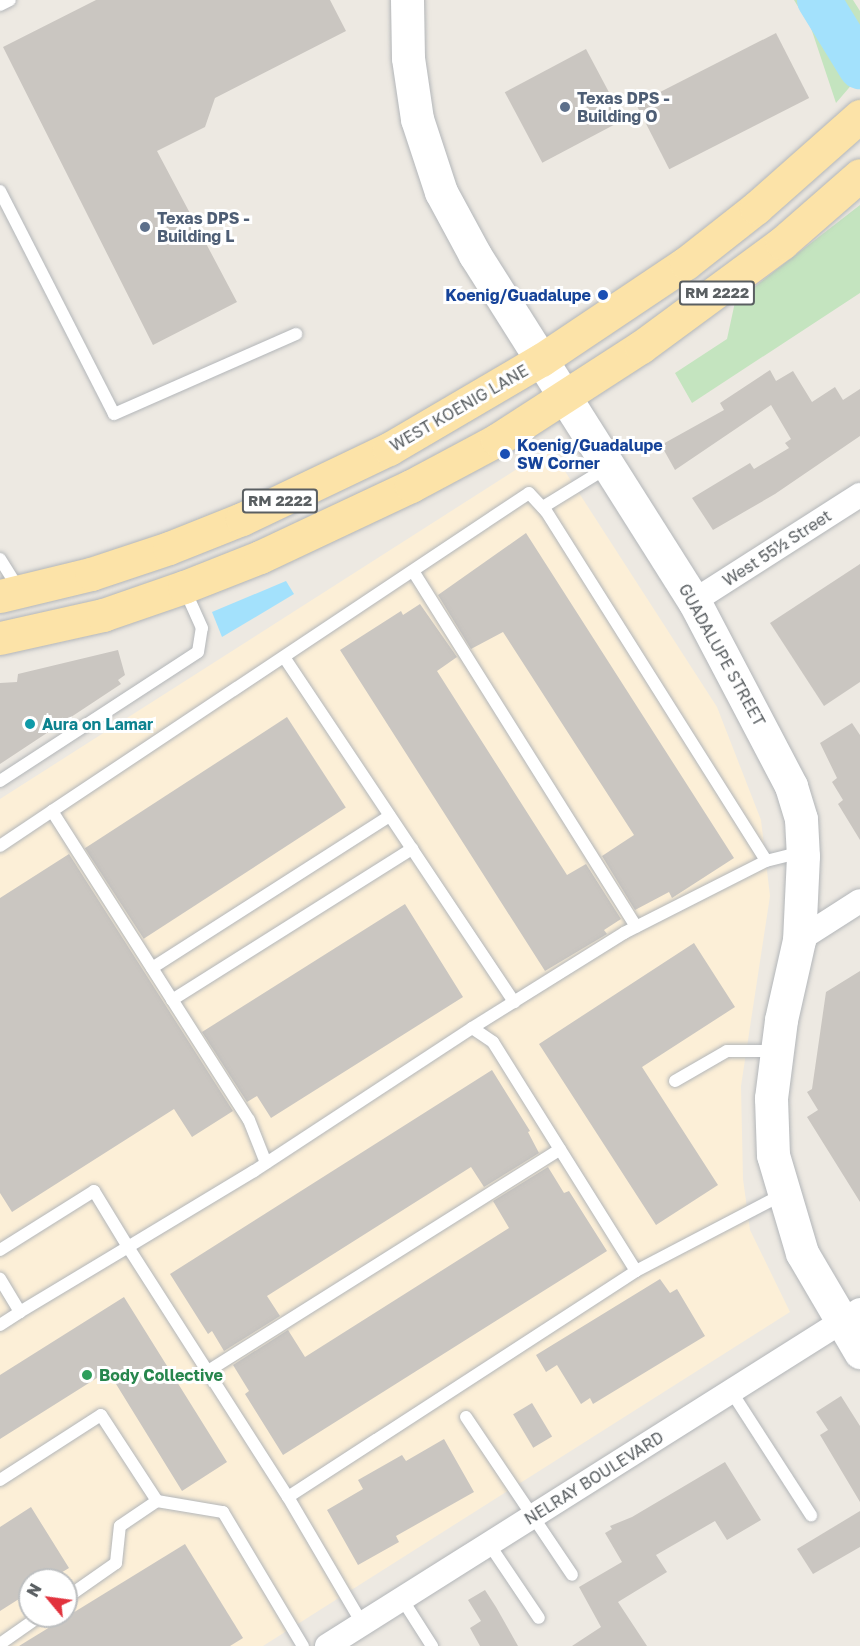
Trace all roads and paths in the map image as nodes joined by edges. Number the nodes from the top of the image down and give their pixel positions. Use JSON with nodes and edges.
{"nodes":[{"id":1,"x":9,"y":0,"type":"edge"},
{"id":2,"x":407,"y":0,"type":"edge"},
{"id":3,"x":0,"y":5,"type":"edge"},
{"id":4,"x":860,"y":116,"type":"edge"},
{"id":5,"x":860,"y":175,"type":"edge"},
{"id":6,"x":0,"y":191,"type":"edge"},
{"id":7,"x":296,"y":334,"type":"dead end"},
{"id":8,"x":541,"y":360,"type":"junction"},
{"id":9,"x":565,"y":399,"type":"junction"},
{"id":10,"x":608,"y":467,"type":"junction"},
{"id":11,"x":860,"y":495,"type":"edge"},
{"id":12,"x":543,"y":507,"type":"junction"},
{"id":13,"x":0,"y":559,"type":"edge"},
{"id":14,"x":413,"y":571,"type":"junction"},
{"id":15,"x":184,"y":587,"type":"junction"},
{"id":16,"x":11,"y":594,"type":"edge"},
{"id":17,"x":694,"y":601,"type":"junction"},
{"id":18,"x":0,"y":638,"type":"edge"},
{"id":19,"x":284,"y":657,"type":"junction"},
{"id":20,"x":0,"y":781,"type":"edge"},
{"id":21,"x":52,"y":812,"type":"junction"},
{"id":22,"x":390,"y":816,"type":"junction"},
{"id":23,"x":0,"y":846,"type":"edge"},
{"id":24,"x":412,"y":849,"type":"junction"},
{"id":25,"x":803,"y":852,"type":"junction"},
{"id":26,"x":766,"y":861,"type":"junction"},
{"id":27,"x":860,"y":901,"type":"edge"},
{"id":28,"x":636,"y":927,"type":"junction"},
{"id":29,"x":798,"y":940,"type":"junction"},
{"id":30,"x":152,"y":968,"type":"junction"},
{"id":31,"x":172,"y":1000,"type":"junction"},
{"id":32,"x":514,"y":1002,"type":"junction"},
{"id":33,"x":472,"y":1028,"type":"junction"},
{"id":34,"x":776,"y":1052,"type":"junction"},
{"id":35,"x":675,"y":1082,"type":"dead end"},
{"id":36,"x":561,"y":1149,"type":"junction"},
{"id":37,"x":266,"y":1163,"type":"junction"},
{"id":38,"x":783,"y":1194,"type":"junction"},
{"id":39,"x":128,"y":1247,"type":"junction"},
{"id":40,"x":0,"y":1250,"type":"edge"},
{"id":41,"x":636,"y":1271,"type":"junction"},
{"id":42,"x":0,"y":1279,"type":"edge"},
{"id":43,"x":20,"y":1312,"type":"junction"},
{"id":44,"x":850,"y":1315,"type":"edge"},
{"id":45,"x":0,"y":1324,"type":"edge"},
{"id":46,"x":860,"y":1352,"type":"edge"},
{"id":47,"x":208,"y":1371,"type":"junction"},
{"id":48,"x":731,"y":1391,"type":"junction"},
{"id":49,"x":466,"y":1417,"type":"dead end"},
{"id":50,"x":0,"y":1480,"type":"edge"},
{"id":51,"x":288,"y":1497,"type":"junction"},
{"id":52,"x":157,"y":1502,"type":"junction"},
{"id":53,"x":811,"y":1515,"type":"dead end"},
{"id":54,"x":531,"y":1517,"type":"junction"},
{"id":55,"x":489,"y":1544,"type":"junction"},
{"id":56,"x":572,"y":1575,"type":"dead end"},
{"id":57,"x":78,"y":1590,"type":"edge"},
{"id":58,"x":402,"y":1599,"type":"junction"},
{"id":59,"x":539,"y":1618,"type":"dead end"},
{"id":60,"x":362,"y":1623,"type":"junction"},
{"id":61,"x":23,"y":1628,"type":"edge"},
{"id":62,"x":0,"y":1644,"type":"edge"},
{"id":63,"x":303,"y":1646,"type":"edge"},
{"id":64,"x":327,"y":1646,"type":"edge"},
{"id":65,"x":432,"y":1646,"type":"edge"}],
"edges":[{"from":1,"to":3,"type":"lane"},
{"from":2,"to":8,"type":"street","name":"GUADALUPE STREET"},
{"from":4,"to":8,"type":"main road","name":"WEST KOENIG LANE","number":"RM 2222"},
{"from":5,"to":9,"type":"main road","number":"RM 2222"},
{"from":6,"to":7,"type":"lane"},
{"from":8,"to":9,"type":"street","name":"GUADALUPE STREET"},
{"from":8,"to":16,"type":"main road","name":"WEST KOENIG LANE","number":"RM 2222"},
{"from":9,"to":10,"type":"street","name":"GUADALUPE STREET"},
{"from":9,"to":15,"type":"main road","number":"RM 2222"},
{"from":10,"to":12,"type":"lane"},
{"from":10,"to":17,"type":"street","name":"GUADALUPE STREET"},
{"from":11,"to":17,"type":"street","name":"West 55½ Street"},
{"from":12,"to":14,"type":"lane"},
{"from":12,"to":26,"type":"lane"},
{"from":13,"to":16,"type":"lane"},
{"from":14,"to":19,"type":"lane"},
{"from":14,"to":28,"type":"lane"},
{"from":15,"to":18,"type":"main road","number":"RM 2222"},
{"from":15,"to":20,"type":"lane"},
{"from":17,"to":25,"type":"street","name":"GUADALUPE STREET"},
{"from":19,"to":21,"type":"lane"},
{"from":19,"to":22,"type":"lane"},
{"from":21,"to":23,"type":"lane"},
{"from":21,"to":30,"type":"lane"},
{"from":22,"to":24,"type":"lane"},
{"from":22,"to":30,"type":"lane"},
{"from":24,"to":31,"type":"lane"},
{"from":24,"to":32,"type":"lane"},
{"from":25,"to":26,"type":"lane"},
{"from":25,"to":29,"type":"street","name":"GUADALUPE STREET"},
{"from":26,"to":28,"type":"lane"},
{"from":27,"to":29,"type":"street"},
{"from":28,"to":32,"type":"lane"},
{"from":29,"to":34,"type":"street","name":"GUADALUPE STREET"},
{"from":30,"to":31,"type":"lane"},
{"from":31,"to":37,"type":"lane"},
{"from":32,"to":33,"type":"lane"},
{"from":33,"to":36,"type":"lane"},
{"from":33,"to":37,"type":"lane"},
{"from":34,"to":35,"type":"lane"},
{"from":34,"to":38,"type":"street","name":"GUADALUPE STREET"},
{"from":36,"to":41,"type":"lane"},
{"from":36,"to":47,"type":"lane"},
{"from":37,"to":39,"type":"lane"},
{"from":38,"to":41,"type":"lane"},
{"from":38,"to":44,"type":"street","name":"GUADALUPE STREET"},
{"from":39,"to":40,"type":"lane"},
{"from":39,"to":43,"type":"lane"},
{"from":39,"to":47,"type":"lane"},
{"from":41,"to":51,"type":"lane"},
{"from":42,"to":43,"type":"lane"},
{"from":43,"to":45,"type":"lane"},
{"from":44,"to":46,"type":"street","name":"GUADALUPE STREET"},
{"from":44,"to":48,"type":"street","name":"NELRAY BOULEVARD"},
{"from":47,"to":51,"type":"lane"},
{"from":48,"to":53,"type":"lane"},
{"from":48,"to":54,"type":"street","name":"NELRAY BOULEVARD"},
{"from":49,"to":54,"type":"lane"},
{"from":50,"to":52,"type":"lane"},
{"from":51,"to":60,"type":"lane"},
{"from":52,"to":57,"type":"lane"},
{"from":52,"to":63,"type":"lane"},
{"from":54,"to":55,"type":"street","name":"NELRAY BOULEVARD"},
{"from":54,"to":56,"type":"lane"},
{"from":55,"to":58,"type":"street","name":"NELRAY BOULEVARD"},
{"from":55,"to":59,"type":"lane"},
{"from":58,"to":60,"type":"street","name":"NELRAY BOULEVARD"},
{"from":58,"to":65,"type":"lane"},
{"from":60,"to":64,"type":"street","name":"NELRAY BOULEVARD"},
{"from":61,"to":62,"type":"lane"}]}
